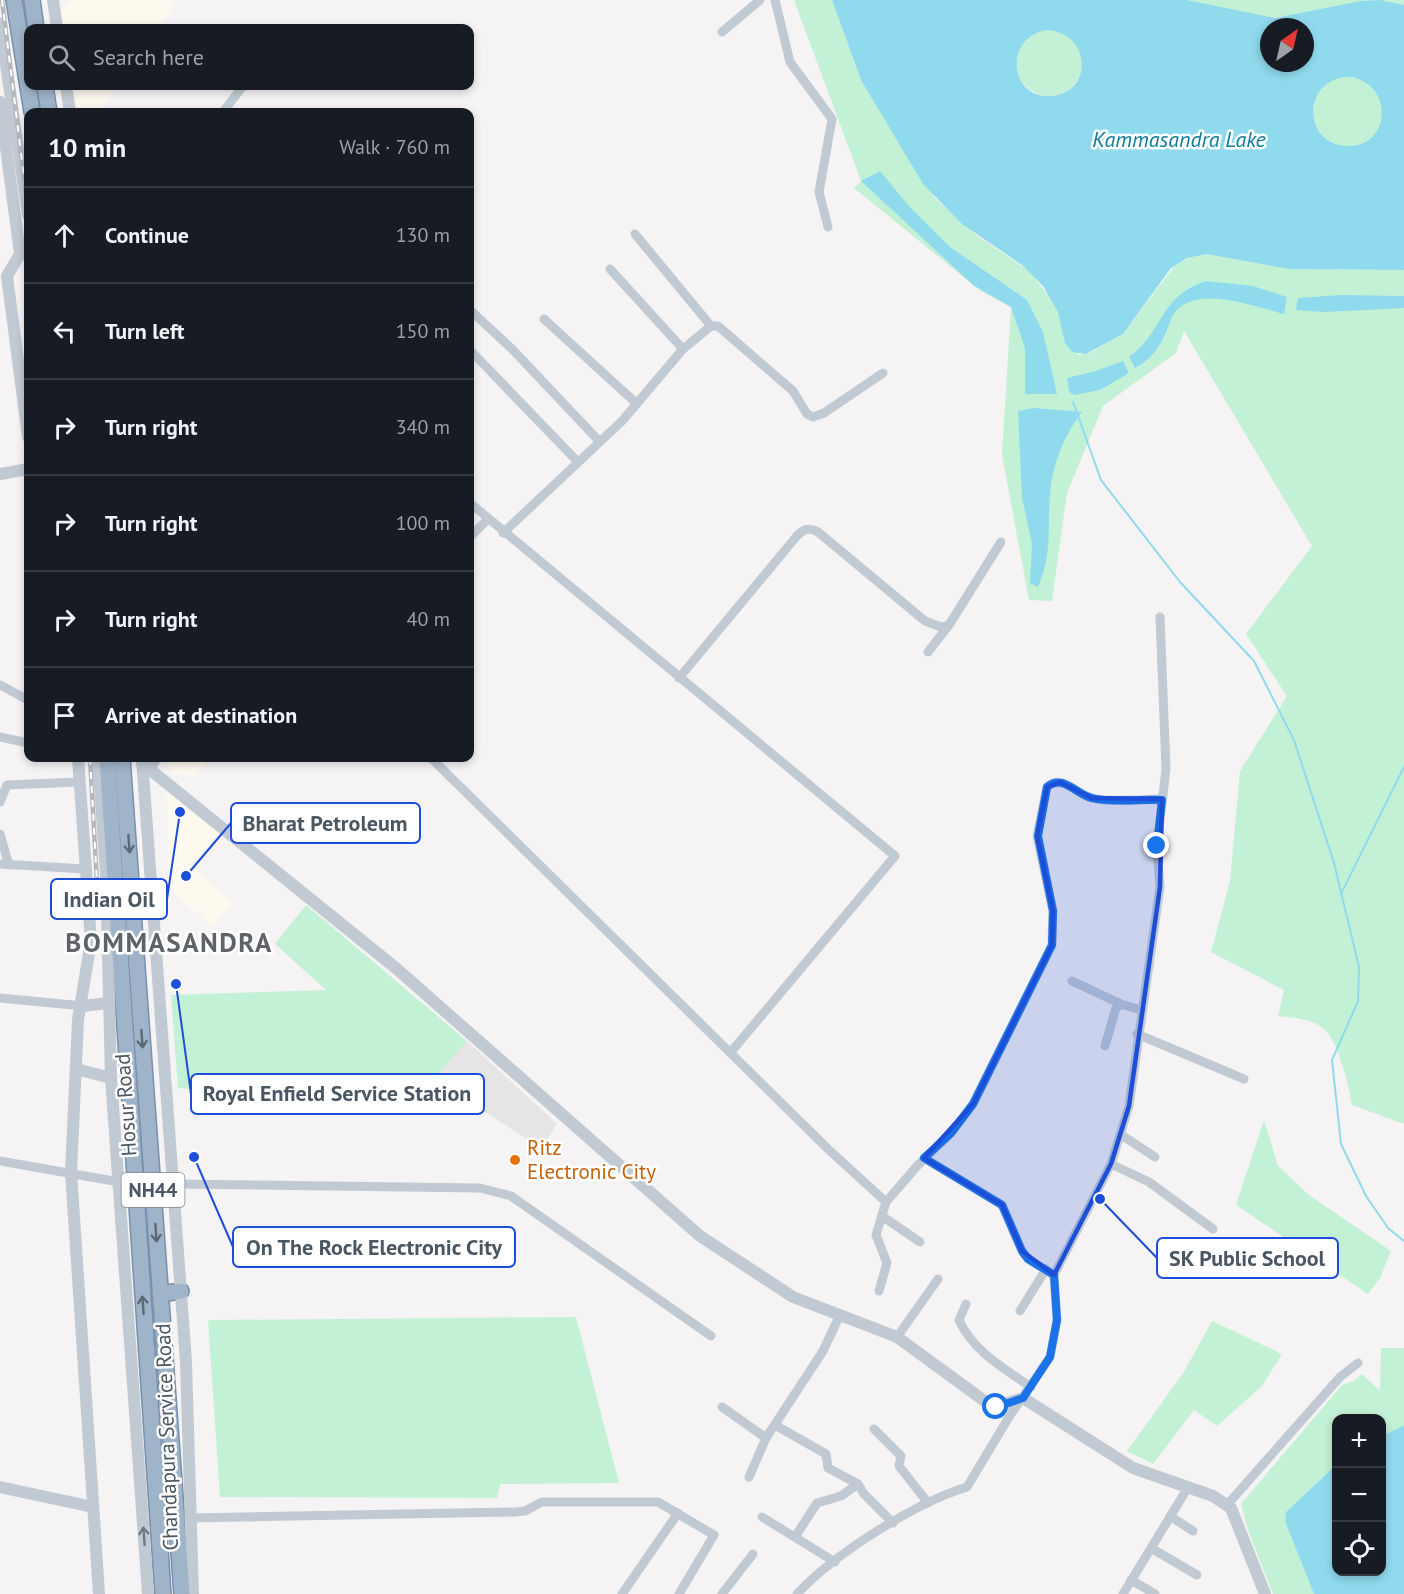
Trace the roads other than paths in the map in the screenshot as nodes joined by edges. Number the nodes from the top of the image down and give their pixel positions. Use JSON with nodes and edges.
{"nodes":[{"id":1,"x":14,"y":0,"type":"edge"},
{"id":2,"x":32,"y":0,"type":"edge"},
{"id":3,"x":760,"y":0,"type":"edge"},
{"id":4,"x":775,"y":0,"type":"edge"},
{"id":5,"x":56,"y":2,"type":"edge"},
{"id":6,"x":0,"y":24,"type":"edge"},
{"id":7,"x":35,"y":24,"type":"edge"},
{"id":8,"x":57,"y":24,"type":"edge"},
{"id":9,"x":722,"y":32,"type":"dead end"},
{"id":10,"x":24,"y":62,"type":"edge"},
{"id":11,"x":28,"y":90,"type":"edge"},
{"id":12,"x":46,"y":90,"type":"edge"},
{"id":13,"x":67,"y":90,"type":"edge"},
{"id":14,"x":240,"y":90,"type":"edge"},
{"id":15,"x":0,"y":102,"type":"edge"},
{"id":16,"x":7,"y":107,"type":"edge"},
{"id":17,"x":31,"y":108,"type":"edge"},
{"id":18,"x":49,"y":108,"type":"edge"},
{"id":19,"x":69,"y":108,"type":"edge"},
{"id":20,"x":226,"y":108,"type":"edge"},
{"id":21,"x":24,"y":194,"type":"edge"},
{"id":22,"x":828,"y":227,"type":"dead end"},
{"id":23,"x":635,"y":234,"type":"dead end"},
{"id":24,"x":610,"y":269,"type":"dead end"},
{"id":25,"x":474,"y":314,"type":"edge"},
{"id":26,"x":544,"y":319,"type":"dead end"},
{"id":27,"x":711,"y":326,"type":"junction"},
{"id":28,"x":683,"y":349,"type":"junction"},
{"id":29,"x":474,"y":354,"type":"edge"},
{"id":30,"x":884,"y":373,"type":"dead end"},
{"id":31,"x":636,"y":403,"type":"junction"},
{"id":32,"x":24,"y":406,"type":"edge"},
{"id":33,"x":599,"y":441,"type":"junction"},
{"id":34,"x":577,"y":461,"type":"junction"},
{"id":35,"x":24,"y":470,"type":"edge"},
{"id":36,"x":0,"y":474,"type":"edge"},
{"id":37,"x":474,"y":507,"type":"edge"},
{"id":38,"x":487,"y":520,"type":"junction"},
{"id":39,"x":474,"y":533,"type":"edge"},
{"id":40,"x":503,"y":533,"type":"junction"},
{"id":41,"x":1001,"y":542,"type":"dead end"},
{"id":42,"x":1160,"y":617,"type":"dead end"},
{"id":43,"x":949,"y":625,"type":"junction"},
{"id":44,"x":928,"y":652,"type":"dead end"},
{"id":45,"x":679,"y":678,"type":"junction"},
{"id":46,"x":0,"y":685,"type":"edge"},
{"id":47,"x":24,"y":698,"type":"edge"},
{"id":48,"x":0,"y":737,"type":"edge"},
{"id":49,"x":24,"y":742,"type":"edge"},
{"id":50,"x":78,"y":762,"type":"edge"},
{"id":51,"x":98,"y":762,"type":"edge"},
{"id":52,"x":108,"y":762,"type":"edge"},
{"id":53,"x":122,"y":762,"type":"edge"},
{"id":54,"x":435,"y":762,"type":"edge"},
{"id":55,"x":145,"y":764,"type":"edge"},
{"id":56,"x":79,"y":782,"type":"junction"},
{"id":57,"x":117,"y":786,"type":"junction"},
{"id":58,"x":1162,"y":800,"type":"junction"},
{"id":59,"x":0,"y":802,"type":"edge"},
{"id":60,"x":0,"y":834,"type":"edge"},
{"id":61,"x":4,"y":864,"type":"edge"},
{"id":62,"x":85,"y":869,"type":"junction"},
{"id":63,"x":91,"y":941,"type":"junction"},
{"id":64,"x":107,"y":941,"type":"junction"},
{"id":65,"x":1072,"y":981,"type":"dead end"},
{"id":66,"x":0,"y":998,"type":"edge"},
{"id":67,"x":109,"y":1003,"type":"junction"},
{"id":68,"x":1121,"y":1004,"type":"junction"},
{"id":69,"x":83,"y":1006,"type":"junction"},
{"id":70,"x":1141,"y":1010,"type":"junction"},
{"id":71,"x":1137,"y":1034,"type":"junction"},
{"id":72,"x":1105,"y":1046,"type":"dead end"},
{"id":73,"x":731,"y":1052,"type":"junction"},
{"id":74,"x":76,"y":1068,"type":"junction"},
{"id":75,"x":111,"y":1078,"type":"junction"},
{"id":76,"x":1244,"y":1079,"type":"dead end"},
{"id":77,"x":1120,"y":1134,"type":"junction"},
{"id":78,"x":1155,"y":1157,"type":"dead end"},
{"id":79,"x":924,"y":1158,"type":"junction"},
{"id":80,"x":0,"y":1161,"type":"edge"},
{"id":81,"x":1111,"y":1164,"type":"junction"},
{"id":82,"x":71,"y":1172,"type":"junction"},
{"id":83,"x":119,"y":1182,"type":"junction"},
{"id":84,"x":174,"y":1184,"type":"junction"},
{"id":85,"x":886,"y":1202,"type":"junction"},
{"id":86,"x":882,"y":1216,"type":"junction"},
{"id":87,"x":1213,"y":1229,"type":"dead end"},
{"id":88,"x":920,"y":1242,"type":"dead end"},
{"id":89,"x":1050,"y":1272,"type":"junction"},
{"id":90,"x":938,"y":1279,"type":"dead end"},
{"id":91,"x":181,"y":1285,"type":"junction"},
{"id":92,"x":879,"y":1291,"type":"dead end"},
{"id":93,"x":160,"y":1294,"type":"junction"},
{"id":94,"x":966,"y":1304,"type":"dead end"},
{"id":95,"x":1020,"y":1311,"type":"dead end"},
{"id":96,"x":839,"y":1317,"type":"junction"},
{"id":97,"x":711,"y":1336,"type":"dead end"},
{"id":98,"x":897,"y":1337,"type":"junction"},
{"id":99,"x":1358,"y":1363,"type":"dead end"},
{"id":100,"x":1027,"y":1392,"type":"junction"},
{"id":101,"x":722,"y":1407,"type":"dead end"},
{"id":102,"x":775,"y":1425,"type":"junction"},
{"id":103,"x":874,"y":1430,"type":"dead end"},
{"id":104,"x":766,"y":1438,"type":"junction"},
{"id":105,"x":749,"y":1478,"type":"dead end"},
{"id":106,"x":858,"y":1484,"type":"junction"},
{"id":107,"x":0,"y":1487,"type":"edge"},
{"id":108,"x":1187,"y":1489,"type":"junction"},
{"id":109,"x":928,"y":1503,"type":"junction"},
{"id":110,"x":1227,"y":1505,"type":"junction"},
{"id":111,"x":93,"y":1507,"type":"junction"},
{"id":112,"x":678,"y":1513,"type":"junction"},
{"id":113,"x":1170,"y":1516,"type":"junction"},
{"id":114,"x":762,"y":1517,"type":"dead end"},
{"id":115,"x":189,"y":1518,"type":"junction"},
{"id":116,"x":894,"y":1523,"type":"junction"},
{"id":117,"x":1193,"y":1532,"type":"dead end"},
{"id":118,"x":795,"y":1537,"type":"junction"},
{"id":119,"x":1151,"y":1548,"type":"junction"},
{"id":120,"x":753,"y":1554,"type":"dead end"},
{"id":121,"x":835,"y":1562,"type":"junction"},
{"id":122,"x":1197,"y":1575,"type":"dead end"},
{"id":123,"x":1131,"y":1580,"type":"junction"},
{"id":124,"x":99,"y":1594,"type":"edge"},
{"id":125,"x":148,"y":1594,"type":"edge"},
{"id":126,"x":163,"y":1594,"type":"edge"},
{"id":127,"x":182,"y":1594,"type":"edge"},
{"id":128,"x":193,"y":1594,"type":"edge"},
{"id":129,"x":622,"y":1594,"type":"edge"},
{"id":130,"x":679,"y":1594,"type":"edge"},
{"id":131,"x":722,"y":1594,"type":"edge"},
{"id":132,"x":797,"y":1594,"type":"edge"},
{"id":133,"x":1123,"y":1594,"type":"edge"},
{"id":134,"x":1155,"y":1594,"type":"edge"},
{"id":135,"x":1265,"y":1594,"type":"edge"}],
"edges":[{"from":1,"to":10,"type":"highway"},
{"from":2,"to":7,"type":"highway"},
{"from":3,"to":9,"type":"street"},
{"from":4,"to":22,"type":"street"},
{"from":5,"to":8,"type":"street"},
{"from":6,"to":16,"type":"street"},
{"from":11,"to":17,"type":"highway"},
{"from":12,"to":18,"type":"highway"},
{"from":13,"to":19,"type":"street"},
{"from":14,"to":20,"type":"street"},
{"from":15,"to":16,"type":"street"},
{"from":16,"to":21,"type":"street"},
{"from":16,"to":32,"type":"street"},
{"from":23,"to":27,"type":"street"},
{"from":24,"to":28,"type":"street"},
{"from":25,"to":33,"type":"street"},
{"from":26,"to":31,"type":"street"},
{"from":27,"to":28,"type":"street"},
{"from":27,"to":30,"type":"street"},
{"from":28,"to":31,"type":"street"},
{"from":29,"to":34,"type":"street"},
{"from":31,"to":33,"type":"street"},
{"from":33,"to":34,"type":"street"},
{"from":34,"to":40,"type":"street"},
{"from":35,"to":36,"type":"street"},
{"from":37,"to":38,"type":"street"},
{"from":38,"to":39,"type":"street"},
{"from":38,"to":40,"type":"street"},
{"from":40,"to":45,"type":"street"},
{"from":41,"to":43,"type":"street"},
{"from":42,"to":58,"type":"street"},
{"from":43,"to":44,"type":"street"},
{"from":43,"to":45,"type":"street"},
{"from":45,"to":73,"type":"street"},
{"from":46,"to":47,"type":"street"},
{"from":48,"to":49,"type":"street"},
{"from":50,"to":56,"type":"street"},
{"from":51,"to":64,"type":"street"},
{"from":52,"to":57,"type":"highway","name":"Hosur Road","number":"NH44"},
{"from":53,"to":57,"type":"highway","name":"Hosur Road","number":"NH44"},
{"from":54,"to":73,"type":"street"},
{"from":55,"to":84,"type":"street","name":"Chandapura Service Road"},
{"from":55,"to":96,"type":"street"},
{"from":56,"to":59,"type":"street"},
{"from":56,"to":62,"type":"street"},
{"from":57,"to":93,"type":"highway","name":"Hosur Road","number":"NH44","one_way":true},
{"from":126,"to":57,"type":"highway","name":"Hosur Road","number":"NH44","one_way":true},
{"from":58,"to":70,"type":"street"},
{"from":58,"to":79,"type":"street"},
{"from":60,"to":61,"type":"street"},
{"from":61,"to":62,"type":"street"},
{"from":62,"to":63,"type":"street"},
{"from":63,"to":64,"type":"street"},
{"from":63,"to":69,"type":"street"},
{"from":64,"to":67,"type":"street"},
{"from":65,"to":68,"type":"street"},
{"from":66,"to":69,"type":"street"},
{"from":67,"to":69,"type":"street"},
{"from":67,"to":75,"type":"street"},
{"from":68,"to":70,"type":"street"},
{"from":68,"to":72,"type":"street"},
{"from":69,"to":74,"type":"street"},
{"from":70,"to":71,"type":"street"},
{"from":71,"to":76,"type":"street"},
{"from":71,"to":77,"type":"street"},
{"from":73,"to":85,"type":"street"},
{"from":74,"to":75,"type":"street"},
{"from":74,"to":82,"type":"street"},
{"from":75,"to":83,"type":"street"},
{"from":77,"to":78,"type":"street"},
{"from":77,"to":81,"type":"street"},
{"from":79,"to":85,"type":"street"},
{"from":79,"to":89,"type":"street"},
{"from":80,"to":82,"type":"street"},
{"from":81,"to":87,"type":"street"},
{"from":81,"to":89,"type":"street"},
{"from":82,"to":83,"type":"street"},
{"from":82,"to":111,"type":"street"},
{"from":125,"to":83,"type":"street","one_way":true},
{"from":84,"to":91,"type":"street","name":"Chandapura Service Road"},
{"from":84,"to":97,"type":"street"},
{"from":85,"to":86,"type":"street"},
{"from":86,"to":88,"type":"street"},
{"from":86,"to":92,"type":"street"},
{"from":89,"to":95,"type":"street"},
{"from":89,"to":100,"type":"street"},
{"from":90,"to":98,"type":"street"},
{"from":91,"to":93,"type":"highway"},
{"from":91,"to":115,"type":"street","name":"Chandapura Service Road"},
{"from":93,"to":127,"type":"highway","name":"Hosur Road","number":"NH44"},
{"from":94,"to":100,"type":"street"},
{"from":96,"to":98,"type":"street"},
{"from":96,"to":102,"type":"street"},
{"from":98,"to":100,"type":"street"},
{"from":99,"to":110,"type":"street"},
{"from":100,"to":108,"type":"street"},
{"from":100,"to":109,"type":"street"},
{"from":101,"to":104,"type":"street"},
{"from":102,"to":104,"type":"street"},
{"from":102,"to":106,"type":"street"},
{"from":103,"to":109,"type":"street"},
{"from":104,"to":105,"type":"street"},
{"from":106,"to":116,"type":"street"},
{"from":106,"to":118,"type":"street"},
{"from":107,"to":111,"type":"street"},
{"from":108,"to":110,"type":"street"},
{"from":108,"to":113,"type":"street"},
{"from":109,"to":116,"type":"street"},
{"from":110,"to":135,"type":"street"},
{"from":111,"to":124,"type":"street"},
{"from":112,"to":115,"type":"street"},
{"from":112,"to":129,"type":"street"},
{"from":112,"to":130,"type":"street"},
{"from":113,"to":117,"type":"street"},
{"from":113,"to":119,"type":"street"},
{"from":114,"to":118,"type":"street"},
{"from":115,"to":128,"type":"street","name":"Chandapura Service Road"},
{"from":116,"to":121,"type":"street"},
{"from":118,"to":121,"type":"street"},
{"from":119,"to":122,"type":"street"},
{"from":119,"to":123,"type":"street"},
{"from":120,"to":131,"type":"street"},
{"from":121,"to":132,"type":"street"},
{"from":123,"to":133,"type":"street"},
{"from":123,"to":134,"type":"street"}]}
